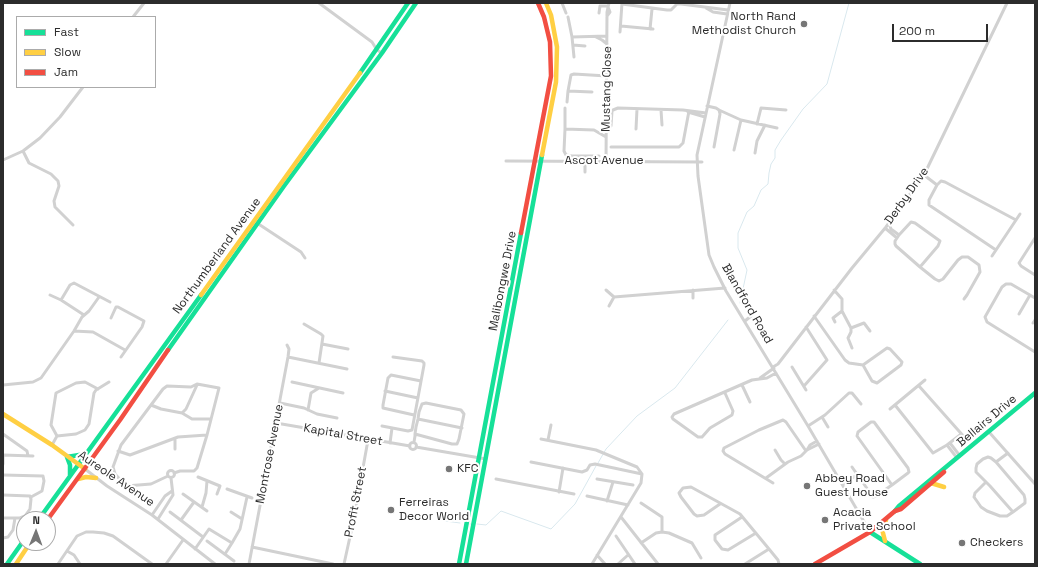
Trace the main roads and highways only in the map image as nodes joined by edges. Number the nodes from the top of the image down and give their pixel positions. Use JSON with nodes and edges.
{"nodes":[{"id":1,"x":408,"y":3,"type":"edge"},
{"id":2,"x":416,"y":3,"type":"edge"},
{"id":3,"x":538,"y":3,"type":"edge"},
{"id":4,"x":546,"y":3,"type":"edge"},
{"id":5,"x":380,"y":51,"type":"junction"},
{"id":6,"x":256,"y":222,"type":"junction"},
{"id":7,"x":1035,"y":394,"type":"edge"},
{"id":8,"x":3,"y":414,"type":"edge"},
{"id":9,"x":86,"y":454,"type":"junction"},
{"id":10,"x":67,"y":457,"type":"junction"},
{"id":11,"x":78,"y":464,"type":"junction"},
{"id":12,"x":951,"y":464,"type":"junction"},
{"id":13,"x":85,"y":469,"type":"junction"},
{"id":14,"x":70,"y":476,"type":"junction"},
{"id":15,"x":96,"y":478,"type":"road end"},
{"id":16,"x":78,"y":479,"type":"junction"},
{"id":17,"x":931,"y":483,"type":"junction"},
{"id":18,"x":944,"y":487,"type":"dead end"},
{"id":19,"x":45,"y":511,"type":"edge"},
{"id":20,"x":54,"y":511,"type":"edge"},
{"id":21,"x":895,"y":511,"type":"junction"},
{"id":22,"x":888,"y":517,"type":"junction"},
{"id":23,"x":870,"y":532,"type":"junction"},
{"id":24,"x":885,"y":541,"type":"junction"},
{"id":25,"x":16,"y":551,"type":"edge"},
{"id":26,"x":25,"y":551,"type":"edge"},
{"id":27,"x":7,"y":564,"type":"edge"},
{"id":28,"x":16,"y":564,"type":"edge"},
{"id":29,"x":459,"y":564,"type":"edge"},
{"id":30,"x":466,"y":564,"type":"edge"},
{"id":31,"x":816,"y":564,"type":"edge"},
{"id":32,"x":920,"y":564,"type":"edge"}],
"edges":[{"from":1,"to":5,"type":"main road","name":"Northumberland Avenue"},
{"from":2,"to":5,"type":"main road","name":"Northumberland Avenue"},
{"from":3,"to":29,"type":"main road","name":"Malibongwe Drive"},
{"from":4,"to":30,"type":"main road","name":"Malibongwe Drive"},
{"from":5,"to":6,"type":"main road","name":"Northumberland Avenue"},
{"from":6,"to":9,"type":"main road","name":"Northumberland Avenue"},
{"from":6,"to":13,"type":"main road","name":"Northumberland Avenue"},
{"from":7,"to":12,"type":"main road","name":"Bellairs Drive"},
{"from":8,"to":10,"type":"main road","name":"Aureole Avenue"},
{"from":9,"to":10,"type":"main road"},
{"from":9,"to":11,"type":"main road","name":"Northumberland Avenue"},
{"from":10,"to":11,"type":"main road","name":"Aureole Avenue"},
{"from":10,"to":14,"type":"main road"},
{"from":11,"to":13,"type":"main road","name":"Aureole Avenue"},
{"from":11,"to":14,"type":"main road","name":"Northumberland Avenue"},
{"from":12,"to":17,"type":"main road","name":"Bellairs Drive"},
{"from":12,"to":21,"type":"main road","name":"Bellairs Drive"},
{"from":13,"to":16,"type":"main road","name":"Northumberland Avenue"},
{"from":14,"to":19,"type":"main road","name":"Northumberland Avenue"},
{"from":15,"to":16,"type":"main road"},
{"from":16,"to":20,"type":"main road","name":"Northumberland Avenue"},
{"from":17,"to":18,"type":"main road"},
{"from":17,"to":21,"type":"main road","name":"Bellairs Drive"},
{"from":21,"to":22,"type":"main road","name":"Bellairs Drive"},
{"from":22,"to":23,"type":"main road","name":"Bellairs Drive"},
{"from":22,"to":24,"type":"main road"},
{"from":23,"to":24,"type":"main road","name":"Blandford Road"},
{"from":23,"to":31,"type":"main road","name":"Bellairs Drive"},
{"from":24,"to":32,"type":"main road","name":"Blandford Road"},
{"from":25,"to":27,"type":"main road"},
{"from":26,"to":28,"type":"main road"}]}
